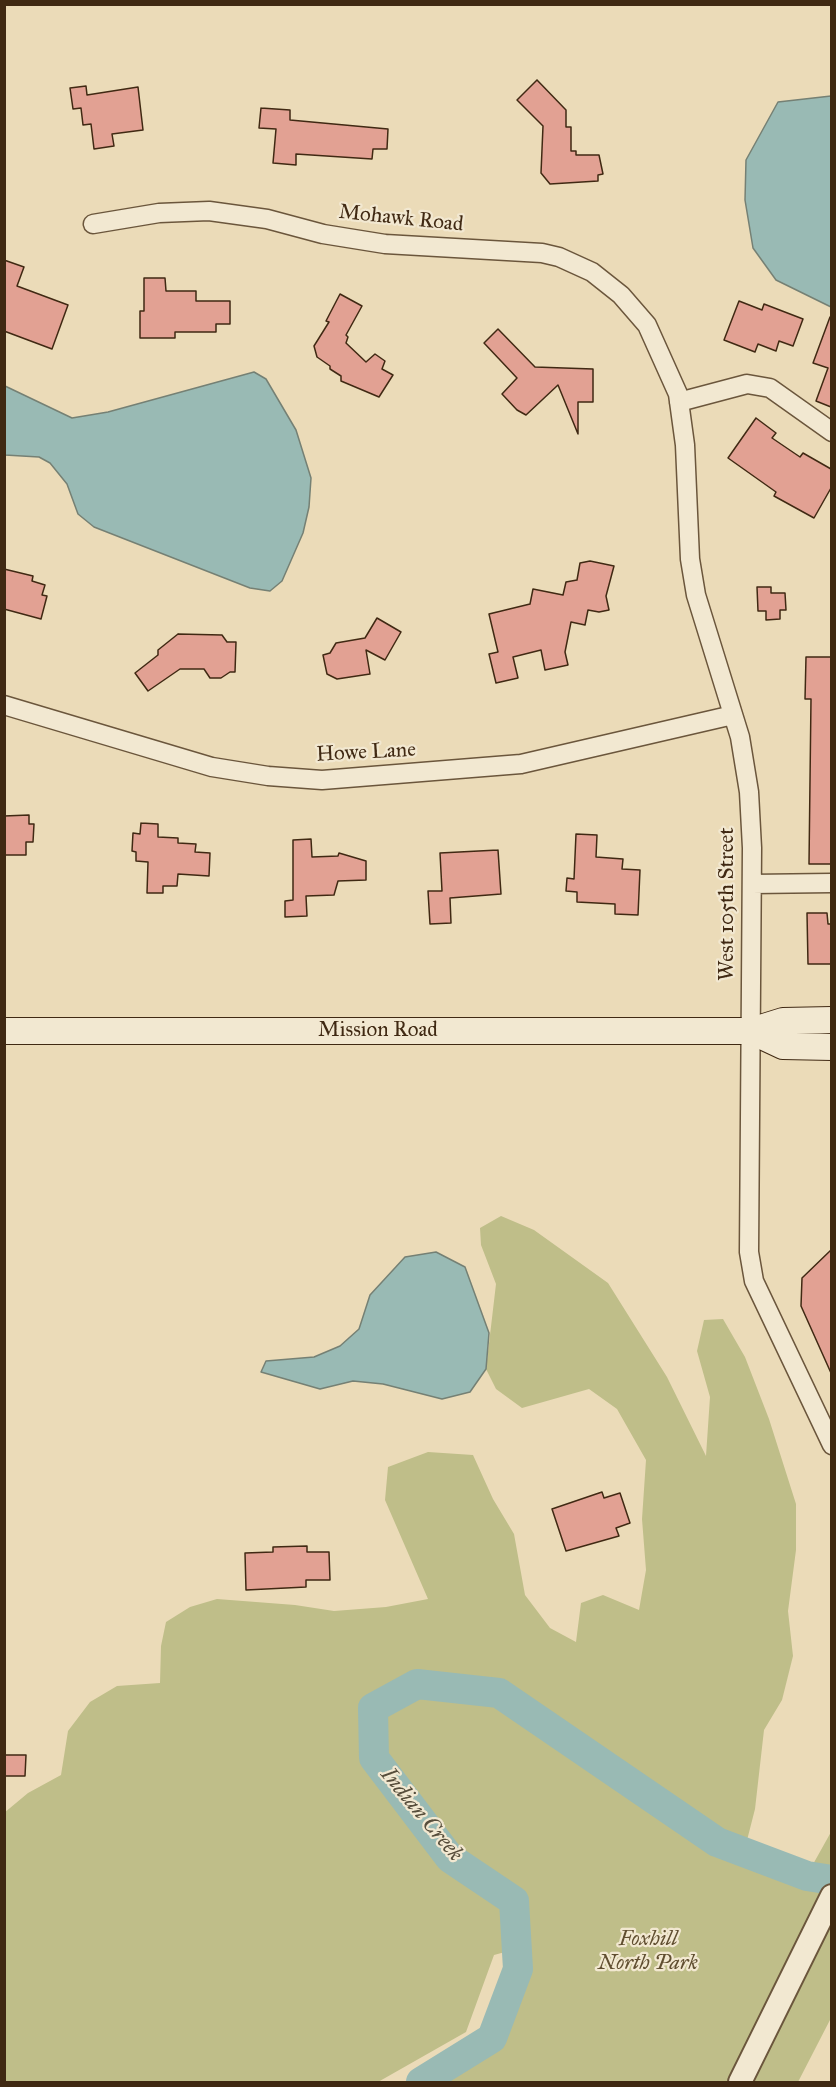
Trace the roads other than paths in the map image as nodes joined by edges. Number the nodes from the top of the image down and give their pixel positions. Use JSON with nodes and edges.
{"nodes":[{"id":1,"x":93,"y":224,"type":"dead end"},
{"id":2,"x":663,"y":357,"type":"joint"},
{"id":3,"x":679,"y":402,"type":"junction"},
{"id":4,"x":831,"y":432,"type":"edge"},
{"id":5,"x":4,"y":705,"type":"edge"},
{"id":6,"x":734,"y":715,"type":"junction"},
{"id":7,"x":831,"y":883,"type":"edge"},
{"id":8,"x":752,"y":884,"type":"junction"},
{"id":9,"x":831,"y":1020,"type":"edge"},
{"id":10,"x":4,"y":1031,"type":"edge"},
{"id":11,"x":752,"y":1032,"type":"junction"},
{"id":12,"x":831,"y":1047,"type":"edge"},
{"id":13,"x":831,"y":1445,"type":"edge"},
{"id":14,"x":831,"y":1896,"type":"edge"},
{"id":15,"x":740,"y":2082,"type":"edge"}],
"edges":[{"from":1,"to":2,"type":"street","name":"Mohawk Road"},
{"from":2,"to":3,"type":"street","name":"West 105th Street"},
{"from":3,"to":4,"type":"street"},
{"from":3,"to":6,"type":"street","name":"West 105th Street"},
{"from":5,"to":6,"type":"street","name":"Howe Lane"},
{"from":6,"to":8,"type":"street","name":"West 105th Street"},
{"from":7,"to":8,"type":"street"},
{"from":8,"to":11,"type":"street","name":"West 105th Street"},
{"from":9,"to":11,"type":"main road","name":"Mission Road"},
{"from":10,"to":11,"type":"main road","name":"Mission Road"},
{"from":11,"to":12,"type":"main road","name":"Mission Road"},
{"from":11,"to":13,"type":"street","name":"West 105th Street"},
{"from":14,"to":15,"type":"street"}]}
